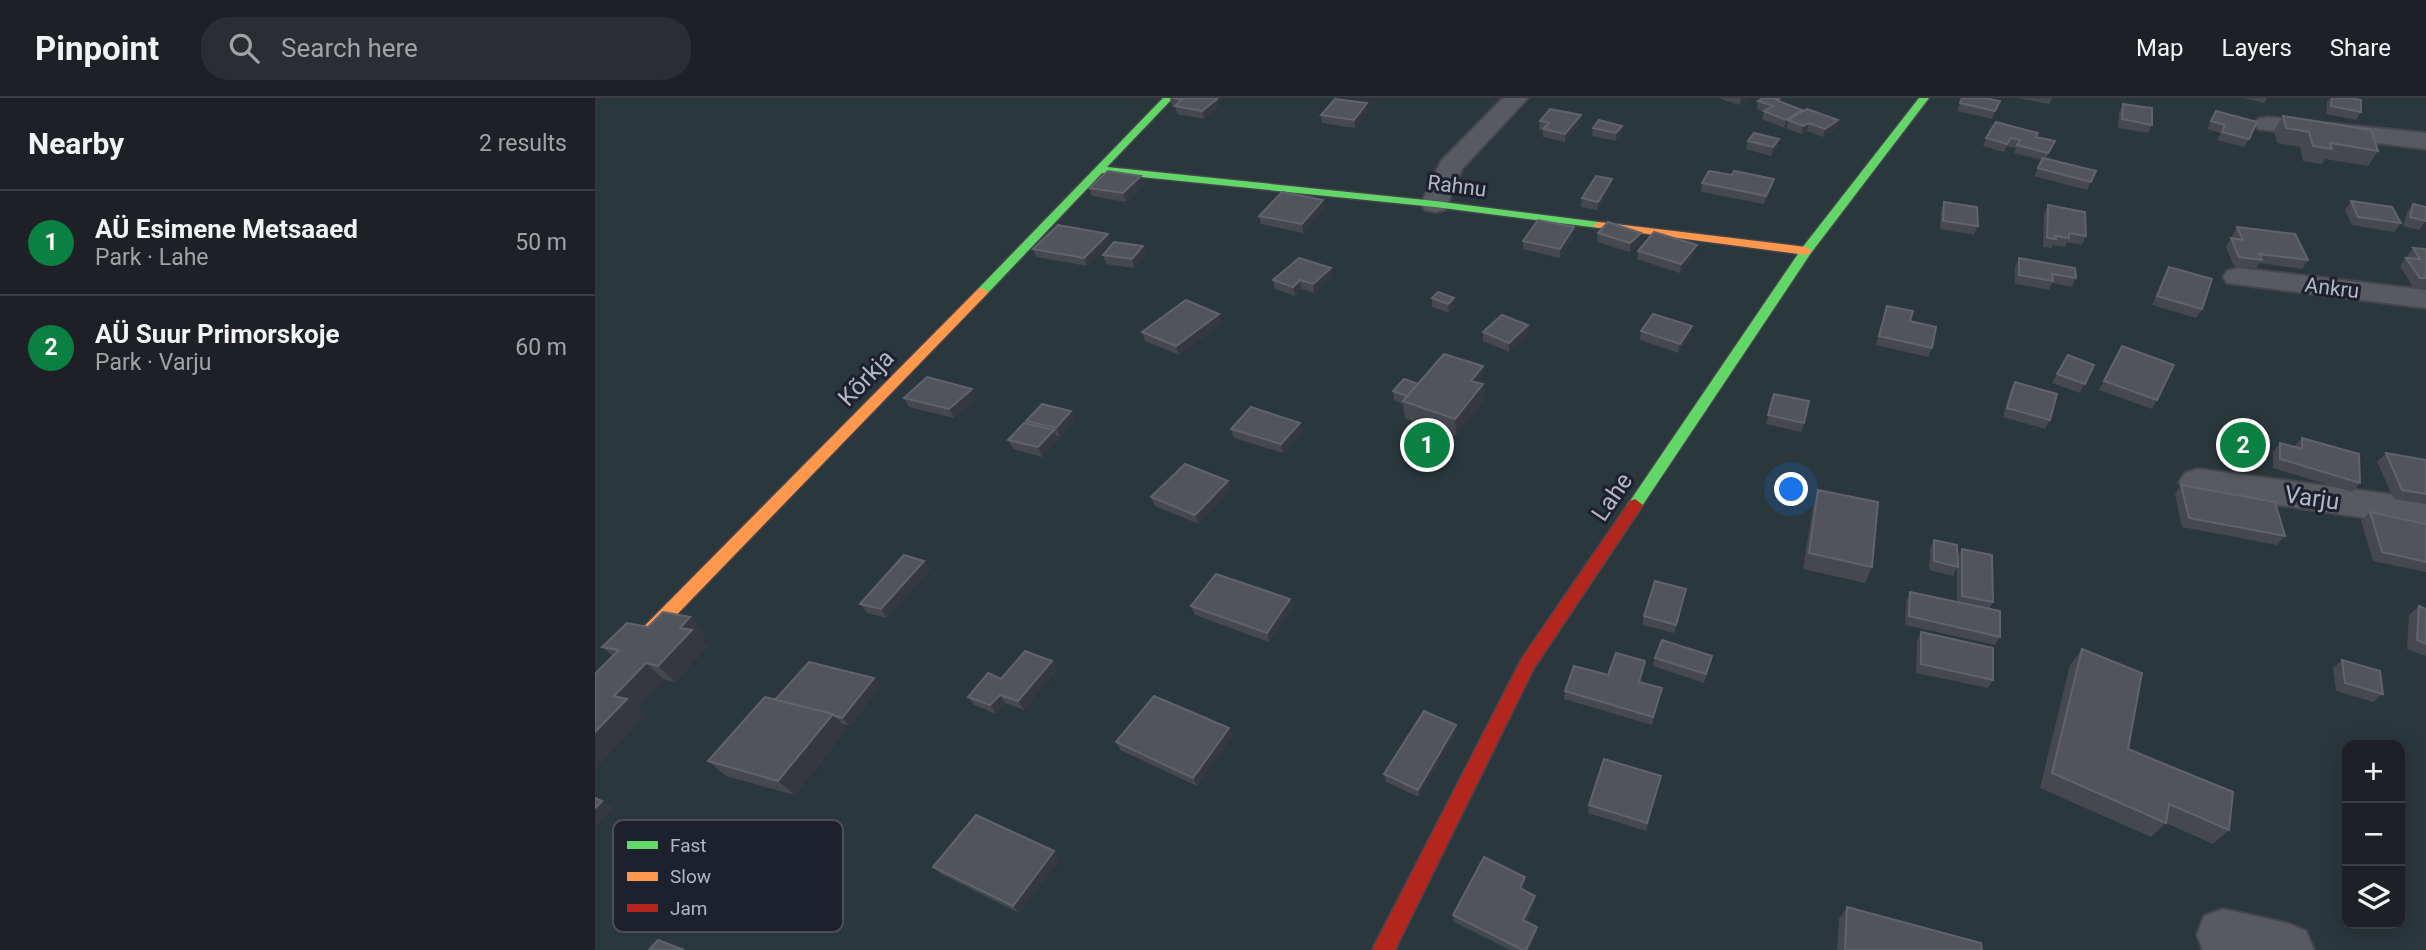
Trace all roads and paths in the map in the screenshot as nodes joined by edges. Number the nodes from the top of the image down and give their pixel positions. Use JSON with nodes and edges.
{"nodes":[{"id":1,"x":1168,"y":98,"type":"edge"},
{"id":2,"x":1516,"y":98,"type":"edge"},
{"id":3,"x":1924,"y":98,"type":"edge"},
{"id":4,"x":2267,"y":124,"type":"dead end"},
{"id":5,"x":2426,"y":141,"type":"edge"},
{"id":6,"x":1101,"y":170,"type":"junction"},
{"id":7,"x":1435,"y":204,"type":"junction"},
{"id":8,"x":1806,"y":251,"type":"junction"},
{"id":9,"x":2238,"y":277,"type":"dead end"},
{"id":10,"x":2426,"y":299,"type":"edge"},
{"id":11,"x":2198,"y":482,"type":"dead end"},
{"id":12,"x":2426,"y":513,"type":"edge"},
{"id":13,"x":595,"y":688,"type":"edge"},
{"id":14,"x":2223,"y":935,"type":"dead end"},
{"id":15,"x":1384,"y":950,"type":"edge"},
{"id":16,"x":2287,"y":950,"type":"edge"}],
"edges":[{"from":1,"to":6,"type":"street","name":"Kõrkja"},
{"from":2,"to":7,"type":"street"},
{"from":3,"to":8,"type":"street","name":"Lahe"},
{"from":4,"to":5,"type":"street"},
{"from":6,"to":7,"type":"street","name":"Rahnu"},
{"from":6,"to":13,"type":"street","name":"Kõrkja"},
{"from":7,"to":8,"type":"street","name":"Rahnu"},
{"from":8,"to":15,"type":"street","name":"Lahe"},
{"from":9,"to":10,"type":"street","name":"Ankru"},
{"from":11,"to":12,"type":"street","name":"Varju"},
{"from":14,"to":16,"type":"street"}]}
